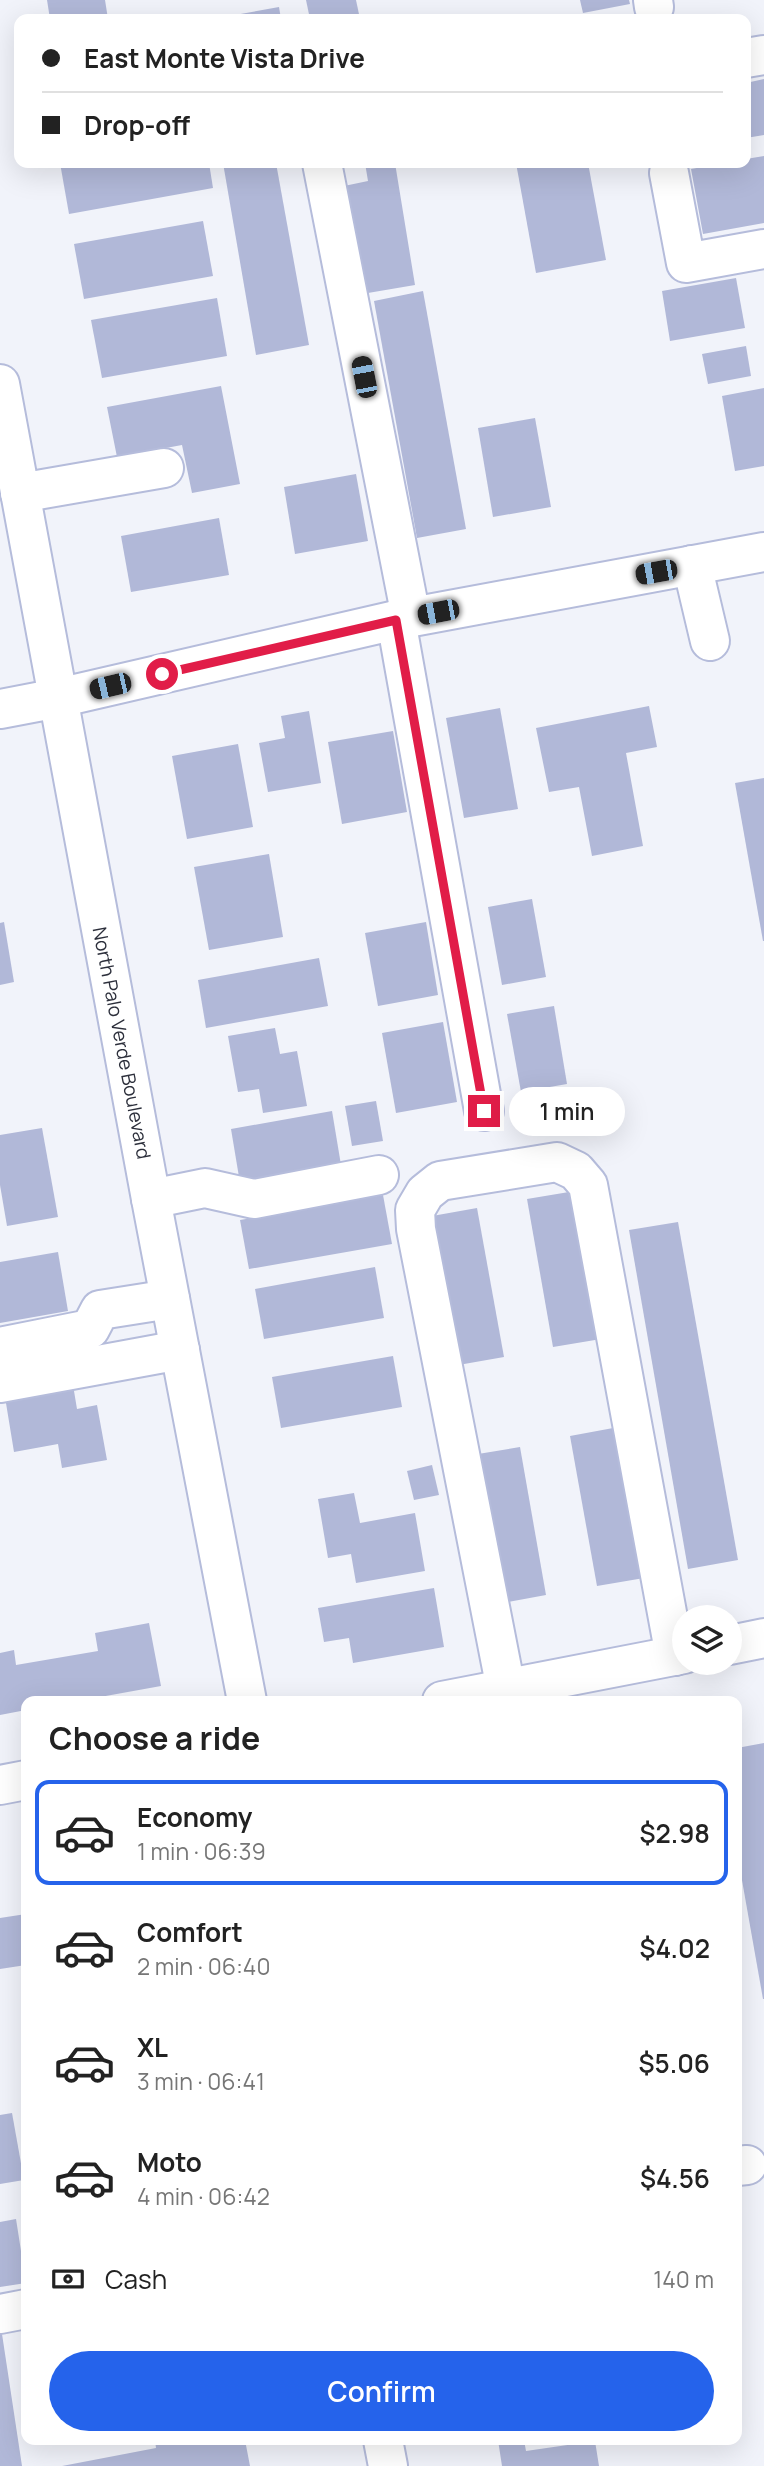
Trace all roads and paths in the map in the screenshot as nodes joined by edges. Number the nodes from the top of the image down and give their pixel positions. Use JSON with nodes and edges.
{"nodes":[{"id":1,"x":323,"y":168,"type":"edge"},
{"id":2,"x":669,"y":173,"type":"dead end"},
{"id":3,"x":764,"y":248,"type":"edge"},
{"id":4,"x":0,"y":384,"type":"edge"},
{"id":5,"x":164,"y":468,"type":"dead end"},
{"id":6,"x":20,"y":494,"type":"junction"},
{"id":7,"x":764,"y":552,"type":"edge"},
{"id":8,"x":692,"y":565,"type":"junction"},
{"id":9,"x":404,"y":619,"type":"junction"},
{"id":10,"x":710,"y":641,"type":"dead end"},
{"id":11,"x":58,"y":698,"type":"junction"},
{"id":12,"x":0,"y":709,"type":"edge"},
{"id":13,"x":484,"y":1111,"type":"dead end"},
{"id":14,"x":379,"y":1175,"type":"dead end"},
{"id":15,"x":151,"y":1199,"type":"junction"},
{"id":16,"x":170,"y":1299,"type":"junction"},
{"id":17,"x":0,"y":1347,"type":"edge"},
{"id":18,"x":180,"y":1350,"type":"junction"},
{"id":19,"x":0,"y":1383,"type":"edge"},
{"id":20,"x":672,"y":1614,"type":"edge"},
{"id":21,"x":764,"y":1638,"type":"edge"},
{"id":22,"x":742,"y":1643,"type":"edge"},
{"id":23,"x":672,"y":1657,"type":"edge"},
{"id":24,"x":506,"y":1689,"type":"junction"},
{"id":25,"x":246,"y":1696,"type":"edge"},
{"id":26,"x":469,"y":1696,"type":"edge"},
{"id":27,"x":21,"y":1781,"type":"edge"},
{"id":28,"x":0,"y":1784,"type":"edge"},
{"id":29,"x":21,"y":2310,"type":"edge"},
{"id":30,"x":0,"y":2314,"type":"edge"},
{"id":31,"x":384,"y":2445,"type":"edge"},
{"id":32,"x":388,"y":2466,"type":"edge"}],
"edges":[{"from":1,"to":9,"type":"street"},
{"from":2,"to":3,"type":"street"},
{"from":4,"to":6,"type":"street","name":"North Palo Verde Boulevard"},
{"from":5,"to":6,"type":"street"},
{"from":6,"to":11,"type":"street","name":"North Palo Verde Boulevard"},
{"from":7,"to":8,"type":"street"},
{"from":8,"to":9,"type":"street"},
{"from":8,"to":10,"type":"street"},
{"from":9,"to":11,"type":"street"},
{"from":9,"to":13,"type":"street"},
{"from":11,"to":12,"type":"street"},
{"from":11,"to":15,"type":"street","name":"North Palo Verde Boulevard"},
{"from":14,"to":15,"type":"street"},
{"from":15,"to":16,"type":"street","name":"North Palo Verde Boulevard"},
{"from":16,"to":17,"type":"street"},
{"from":16,"to":18,"type":"street","name":"North Palo Verde Boulevard"},
{"from":18,"to":19,"type":"street"},
{"from":18,"to":25,"type":"street","name":"North Palo Verde Boulevard"},
{"from":20,"to":24,"type":"street"},
{"from":21,"to":22,"type":"street"},
{"from":23,"to":24,"type":"street"},
{"from":24,"to":26,"type":"street"},
{"from":27,"to":28,"type":"street"},
{"from":29,"to":30,"type":"street"},
{"from":31,"to":32,"type":"street"}]}
